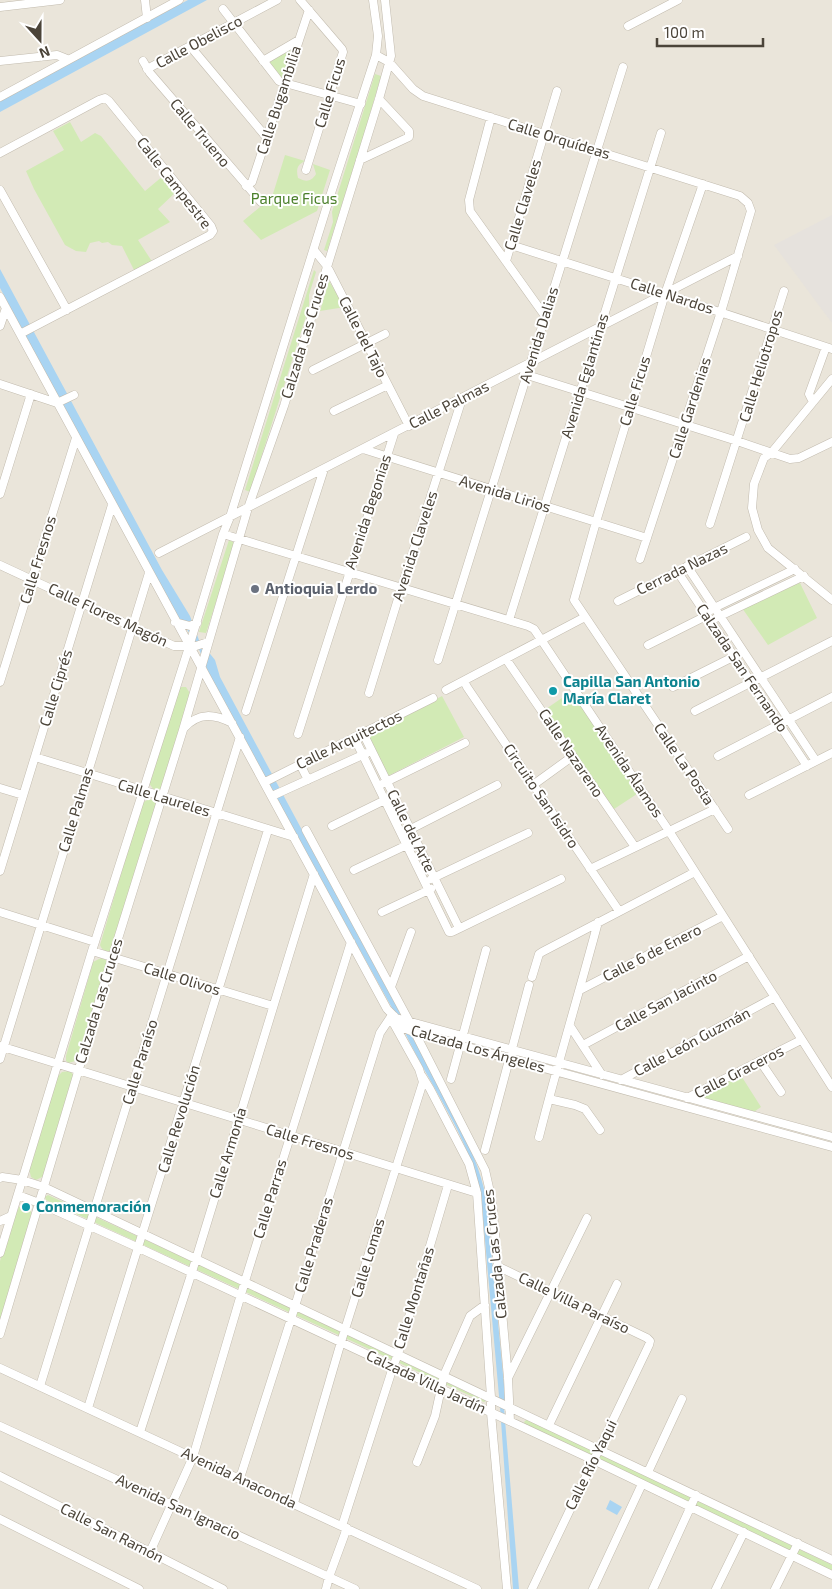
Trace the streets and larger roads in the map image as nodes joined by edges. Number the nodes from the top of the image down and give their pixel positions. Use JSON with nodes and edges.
{"nodes":[{"id":1,"x":60,"y":0,"type":"edge"},
{"id":2,"x":145,"y":0,"type":"edge"},
{"id":3,"x":179,"y":0,"type":"edge"},
{"id":4,"x":277,"y":0,"type":"edge"},
{"id":5,"x":300,"y":0,"type":"edge"},
{"id":6,"x":374,"y":0,"type":"edge"},
{"id":7,"x":385,"y":0,"type":"edge"},
{"id":8,"x":678,"y":0,"type":"edge"},
{"id":9,"x":0,"y":7,"type":"edge"},
{"id":10,"x":223,"y":9,"type":"dead end"},
{"id":11,"x":309,"y":10,"type":"junction"},
{"id":12,"x":147,"y":18,"type":"junction"},
{"id":13,"x":234,"y":23,"type":"junction"},
{"id":14,"x":628,"y":26,"type":"dead end"},
{"id":15,"x":299,"y":40,"type":"junction"},
{"id":16,"x":190,"y":46,"type":"junction"},
{"id":17,"x":376,"y":55,"type":"junction"},
{"id":18,"x":67,"y":60,"type":"junction"},
{"id":19,"x":0,"y":61,"type":"edge"},
{"id":20,"x":143,"y":61,"type":"dead end"},
{"id":21,"x":263,"y":61,"type":"junction"},
{"id":22,"x":389,"y":62,"type":"junction"},
{"id":23,"x":623,"y":67,"type":"dead end"},
{"id":24,"x":147,"y":69,"type":"junction"},
{"id":25,"x":285,"y":84,"type":"junction"},
{"id":26,"x":557,"y":91,"type":"dead end"},
{"id":27,"x":329,"y":95,"type":"junction"},
{"id":28,"x":0,"y":97,"type":"edge"},
{"id":29,"x":379,"y":99,"type":"junction"},
{"id":30,"x":361,"y":104,"type":"junction"},
{"id":31,"x":491,"y":117,"type":"junction"},
{"id":32,"x":661,"y":133,"type":"dead end"},
{"id":33,"x":544,"y":134,"type":"junction"},
{"id":34,"x":267,"y":138,"type":"junction"},
{"id":35,"x":597,"y":151,"type":"junction"},
{"id":36,"x":0,"y":153,"type":"edge"},
{"id":37,"x":360,"y":160,"type":"junction"},
{"id":38,"x":650,"y":167,"type":"junction"},
{"id":39,"x":306,"y":170,"type":"dead end"},
{"id":40,"x":703,"y":184,"type":"junction"},
{"id":41,"x":246,"y":186,"type":"junction"},
{"id":42,"x":0,"y":190,"type":"edge"},
{"id":43,"x":261,"y":202,"type":"dead end"},
{"id":44,"x":751,"y":207,"type":"joint"},
{"id":45,"x":511,"y":245,"type":"junction"},
{"id":46,"x":314,"y":250,"type":"junction"},
{"id":47,"x":738,"y":256,"type":"junction"},
{"id":48,"x":506,"y":261,"type":"junction"},
{"id":49,"x":562,"y":262,"type":"junction"},
{"id":50,"x":327,"y":266,"type":"junction"},
{"id":51,"x":615,"y":278,"type":"junction"},
{"id":52,"x":784,"y":291,"type":"dead end"},
{"id":53,"x":665,"y":294,"type":"junction"},
{"id":54,"x":0,"y":297,"type":"edge"},
{"id":55,"x":6,"y":308,"type":"junction"},
{"id":56,"x":67,"y":310,"type":"junction"},
{"id":57,"x":721,"y":312,"type":"junction"},
{"id":58,"x":546,"y":316,"type":"junction"},
{"id":59,"x":0,"y":326,"type":"edge"},
{"id":60,"x":600,"y":328,"type":"junction"},
{"id":61,"x":772,"y":330,"type":"junction"},
{"id":62,"x":22,"y":333,"type":"junction"},
{"id":63,"x":385,"y":334,"type":"dead end"},
{"id":64,"x":366,"y":343,"type":"junction"},
{"id":65,"x":829,"y":348,"type":"edge"},
{"id":66,"x":530,"y":363,"type":"junction"},
{"id":67,"x":313,"y":370,"type":"dead end"},
{"id":68,"x":515,"y":372,"type":"junction"},
{"id":69,"x":527,"y":375,"type":"junction"},
{"id":70,"x":832,"y":379,"type":"edge"},
{"id":71,"x":0,"y":384,"type":"edge"},
{"id":72,"x":388,"y":385,"type":"junction"},
{"id":73,"x":580,"y":392,"type":"junction"},
{"id":74,"x":31,"y":394,"type":"junction"},
{"id":75,"x":72,"y":396,"type":"dead end"},
{"id":76,"x":462,"y":399,"type":"junction"},
{"id":77,"x":59,"y":402,"type":"junction"},
{"id":78,"x":813,"y":402,"type":"junction"},
{"id":79,"x":630,"y":407,"type":"junction"},
{"id":80,"x":334,"y":412,"type":"dead end"},
{"id":81,"x":684,"y":424,"type":"junction"},
{"id":82,"x":409,"y":426,"type":"junction"},
{"id":83,"x":394,"y":434,"type":"junction"},
{"id":84,"x":76,"y":438,"type":"junction"},
{"id":85,"x":738,"y":441,"type":"junction"},
{"id":86,"x":832,"y":442,"type":"edge"},
{"id":87,"x":363,"y":449,"type":"junction"},
{"id":88,"x":772,"y":452,"type":"junction"},
{"id":89,"x":386,"y":457,"type":"junction"},
{"id":90,"x":324,"y":469,"type":"junction"},
{"id":91,"x":438,"y":473,"type":"junction"},
{"id":92,"x":491,"y":489,"type":"junction"},
{"id":93,"x":0,"y":494,"type":"edge"},
{"id":94,"x":112,"y":505,"type":"junction"},
{"id":95,"x":544,"y":506,"type":"junction"},
{"id":96,"x":248,"y":508,"type":"junction"},
{"id":97,"x":230,"y":517,"type":"junction"},
{"id":98,"x":596,"y":522,"type":"junction"},
{"id":99,"x":710,"y":524,"type":"dead end"},
{"id":100,"x":224,"y":534,"type":"junction"},
{"id":101,"x":746,"y":537,"type":"dead end"},
{"id":102,"x":648,"y":538,"type":"junction"},
{"id":103,"x":239,"y":539,"type":"junction"},
{"id":104,"x":159,"y":554,"type":"dead end"},
{"id":105,"x":296,"y":555,"type":"junction"},
{"id":106,"x":640,"y":559,"type":"dead end"},
{"id":107,"x":0,"y":565,"type":"edge"},
{"id":108,"x":687,"y":566,"type":"junction"},
{"id":109,"x":795,"y":569,"type":"junction"},
{"id":110,"x":350,"y":571,"type":"junction"},
{"id":111,"x":677,"y":572,"type":"junction"},
{"id":112,"x":149,"y":573,"type":"junction"},
{"id":113,"x":804,"y":576,"type":"junction"},
{"id":114,"x":32,"y":580,"type":"junction"},
{"id":115,"x":402,"y":586,"type":"junction"},
{"id":116,"x":574,"y":600,"type":"joint"},
{"id":117,"x":618,"y":600,"type":"dead end"},
{"id":118,"x":832,"y":600,"type":"edge"},
{"id":119,"x":82,"y":603,"type":"junction"},
{"id":120,"x":456,"y":603,"type":"junction"},
{"id":121,"x":714,"y":608,"type":"junction"},
{"id":122,"x":704,"y":615,"type":"junction"},
{"id":123,"x":720,"y":616,"type":"junction"},
{"id":124,"x":585,"y":617,"type":"junction"},
{"id":125,"x":509,"y":620,"type":"junction"},
{"id":126,"x":711,"y":620,"type":"junction"},
{"id":127,"x":176,"y":622,"type":"junction"},
{"id":128,"x":196,"y":623,"type":"junction"},
{"id":129,"x":133,"y":626,"type":"junction"},
{"id":130,"x":542,"y":640,"type":"junction"},
{"id":131,"x":832,"y":641,"type":"edge"},
{"id":132,"x":208,"y":642,"type":"junction"},
{"id":133,"x":648,"y":645,"type":"dead end"},
{"id":134,"x":189,"y":647,"type":"junction"},
{"id":135,"x":743,"y":651,"type":"junction"},
{"id":136,"x":734,"y":656,"type":"junction"},
{"id":137,"x":506,"y":659,"type":"junction"},
{"id":138,"x":438,"y":660,"type":"dead end"},
{"id":139,"x":201,"y":669,"type":"junction"},
{"id":140,"x":761,"y":678,"type":"junction"},
{"id":141,"x":464,"y":681,"type":"junction"},
{"id":142,"x":0,"y":682,"type":"edge"},
{"id":143,"x":752,"y":682,"type":"junction"},
{"id":144,"x":673,"y":688,"type":"dead end"},
{"id":145,"x":446,"y":690,"type":"dead end"},
{"id":146,"x":369,"y":693,"type":"dead end"},
{"id":147,"x":433,"y":698,"type":"dead end"},
{"id":148,"x":832,"y":698,"type":"edge"},
{"id":149,"x":246,"y":710,"type":"dead end"},
{"id":150,"x":695,"y":711,"type":"dead end"},
{"id":151,"x":788,"y":720,"type":"junction"},
{"id":152,"x":232,"y":723,"type":"junction"},
{"id":153,"x":780,"y":724,"type":"junction"},
{"id":154,"x":183,"y":730,"type":"junction"},
{"id":155,"x":362,"y":733,"type":"junction"},
{"id":156,"x":298,"y":734,"type":"dead end"},
{"id":157,"x":240,"y":737,"type":"junction"},
{"id":158,"x":354,"y":737,"type":"junction"},
{"id":159,"x":465,"y":743,"type":"dead end"},
{"id":160,"x":371,"y":751,"type":"junction"},
{"id":161,"x":832,"y":753,"type":"edge"},
{"id":162,"x":363,"y":755,"type":"junction"},
{"id":163,"x":573,"y":756,"type":"junction"},
{"id":164,"x":718,"y":756,"type":"dead end"},
{"id":165,"x":35,"y":757,"type":"junction"},
{"id":166,"x":816,"y":761,"type":"junction"},
{"id":167,"x":300,"y":764,"type":"junction"},
{"id":168,"x":807,"y":766,"type":"junction"},
{"id":169,"x":87,"y":774,"type":"junction"},
{"id":170,"x":278,"y":776,"type":"junction"},
{"id":171,"x":308,"y":780,"type":"junction"},
{"id":172,"x":265,"y":782,"type":"junction"},
{"id":173,"x":387,"y":782,"type":"junction"},
{"id":174,"x":497,"y":785,"type":"dead end"},
{"id":175,"x":533,"y":785,"type":"junction"},
{"id":176,"x":378,"y":786,"type":"junction"},
{"id":177,"x":0,"y":788,"type":"edge"},
{"id":178,"x":285,"y":789,"type":"junction"},
{"id":179,"x":143,"y":791,"type":"junction"},
{"id":180,"x":23,"y":795,"type":"junction"},
{"id":181,"x":749,"y":795,"type":"dead end"},
{"id":182,"x":272,"y":796,"type":"junction"},
{"id":183,"x":394,"y":796,"type":"junction"},
{"id":184,"x":162,"y":797,"type":"junction"},
{"id":185,"x":385,"y":800,"type":"junction"},
{"id":186,"x":715,"y":809,"type":"junction"},
{"id":187,"x":216,"y":814,"type":"junction"},
{"id":188,"x":332,"y":826,"type":"dead end"},
{"id":189,"x":410,"y":829,"type":"junction"},
{"id":190,"x":728,"y":829,"type":"dead end"},
{"id":191,"x":268,"y":830,"type":"junction"},
{"id":192,"x":306,"y":830,"type":"dead end"},
{"id":193,"x":669,"y":831,"type":"junction"},
{"id":194,"x":528,"y":832,"type":"dead end"},
{"id":195,"x":401,"y":834,"type":"junction"},
{"id":196,"x":294,"y":837,"type":"junction"},
{"id":197,"x":415,"y":841,"type":"junction"},
{"id":198,"x":406,"y":845,"type":"junction"},
{"id":199,"x":635,"y":847,"type":"junction"},
{"id":200,"x":590,"y":869,"type":"junction"},
{"id":201,"x":0,"y":870,"type":"edge"},
{"id":202,"x":354,"y":870,"type":"dead end"},
{"id":203,"x":695,"y":872,"type":"junction"},
{"id":204,"x":314,"y":874,"type":"junction"},
{"id":205,"x":433,"y":878,"type":"junction"},
{"id":206,"x":561,"y":879,"type":"dead end"},
{"id":207,"x":424,"y":882,"type":"junction"},
{"id":208,"x":438,"y":886,"type":"junction"},
{"id":209,"x":428,"y":890,"type":"junction"},
{"id":210,"x":619,"y":911,"type":"junction"},
{"id":211,"x":0,"y":912,"type":"edge"},
{"id":212,"x":382,"y":912,"type":"dead end"},
{"id":213,"x":723,"y":916,"type":"junction"},
{"id":214,"x":598,"y":922,"type":"junction"},
{"id":215,"x":40,"y":925,"type":"junction"},
{"id":216,"x":459,"y":928,"type":"junction"},
{"id":217,"x":411,"y":932,"type":"dead end"},
{"id":218,"x":95,"y":942,"type":"junction"},
{"id":219,"x":351,"y":942,"type":"junction"},
{"id":220,"x":486,"y":950,"type":"dead end"},
{"id":221,"x":92,"y":952,"type":"junction"},
{"id":222,"x":749,"y":956,"type":"junction"},
{"id":223,"x":112,"y":958,"type":"junction"},
{"id":224,"x":167,"y":974,"type":"junction"},
{"id":225,"x":390,"y":987,"type":"junction"},
{"id":226,"x":219,"y":990,"type":"junction"},
{"id":227,"x":580,"y":990,"type":"junction"},
{"id":228,"x":775,"y":997,"type":"junction"},
{"id":229,"x":273,"y":1006,"type":"junction"},
{"id":230,"x":393,"y":1018,"type":"junction"},
{"id":231,"x":407,"y":1020,"type":"junction"},
{"id":232,"x":570,"y":1026,"type":"junction"},
{"id":233,"x":414,"y":1032,"type":"junction"},
{"id":234,"x":462,"y":1035,"type":"junction"},
{"id":235,"x":802,"y":1040,"type":"junction"},
{"id":236,"x":460,"y":1045,"type":"junction"},
{"id":237,"x":583,"y":1045,"type":"junction"},
{"id":238,"x":2,"y":1047,"type":"edge"},
{"id":239,"x":513,"y":1049,"type":"junction"},
{"id":240,"x":0,"y":1059,"type":"edge"},
{"id":241,"x":510,"y":1059,"type":"junction"},
{"id":242,"x":760,"y":1061,"type":"junction"},
{"id":243,"x":559,"y":1062,"type":"junction"},
{"id":244,"x":57,"y":1065,"type":"junction"},
{"id":245,"x":78,"y":1071,"type":"junction"},
{"id":246,"x":556,"y":1072,"type":"junction"},
{"id":247,"x":602,"y":1074,"type":"junction"},
{"id":248,"x":422,"y":1076,"type":"junction"},
{"id":249,"x":450,"y":1079,"type":"dead end"},
{"id":250,"x":622,"y":1079,"type":"junction"},
{"id":251,"x":609,"y":1086,"type":"junction"},
{"id":252,"x":132,"y":1087,"type":"junction"},
{"id":253,"x":832,"y":1087,"type":"edge"},
{"id":254,"x":781,"y":1092,"type":"dead end"},
{"id":255,"x":688,"y":1097,"type":"junction"},
{"id":256,"x":549,"y":1099,"type":"junction"},
{"id":257,"x":184,"y":1103,"type":"junction"},
{"id":258,"x":677,"y":1105,"type":"junction"},
{"id":259,"x":747,"y":1113,"type":"junction"},
{"id":260,"x":238,"y":1120,"type":"junction"},
{"id":261,"x":744,"y":1123,"type":"junction"},
{"id":262,"x":600,"y":1130,"type":"dead end"},
{"id":263,"x":816,"y":1132,"type":"junction"},
{"id":264,"x":290,"y":1136,"type":"junction"},
{"id":265,"x":832,"y":1137,"type":"edge"},
{"id":266,"x":539,"y":1138,"type":"dead end"},
{"id":267,"x":813,"y":1141,"type":"junction"},
{"id":268,"x":832,"y":1147,"type":"edge"},
{"id":269,"x":485,"y":1150,"type":"dead end"},
{"id":270,"x":343,"y":1152,"type":"junction"},
{"id":271,"x":396,"y":1169,"type":"junction"},
{"id":272,"x":0,"y":1178,"type":"edge"},
{"id":273,"x":22,"y":1180,"type":"junction"},
{"id":274,"x":448,"y":1184,"type":"junction"},
{"id":275,"x":44,"y":1187,"type":"junction"},
{"id":276,"x":477,"y":1193,"type":"junction"},
{"id":277,"x":18,"y":1195,"type":"junction"},
{"id":278,"x":39,"y":1203,"type":"junction"},
{"id":279,"x":94,"y":1210,"type":"junction"},
{"id":280,"x":11,"y":1216,"type":"junction"},
{"id":281,"x":587,"y":1218,"type":"dead end"},
{"id":282,"x":0,"y":1221,"type":"edge"},
{"id":283,"x":89,"y":1226,"type":"junction"},
{"id":284,"x":144,"y":1234,"type":"junction"},
{"id":285,"x":139,"y":1248,"type":"junction"},
{"id":286,"x":0,"y":1253,"type":"edge"},
{"id":287,"x":196,"y":1258,"type":"junction"},
{"id":288,"x":497,"y":1266,"type":"junction"},
{"id":289,"x":192,"y":1272,"type":"junction"},
{"id":290,"x":245,"y":1281,"type":"junction"},
{"id":291,"x":617,"y":1284,"type":"dead end"},
{"id":292,"x":551,"y":1292,"type":"junction"},
{"id":293,"x":241,"y":1295,"type":"junction"},
{"id":294,"x":485,"y":1304,"type":"junction"},
{"id":295,"x":296,"y":1305,"type":"junction"},
{"id":296,"x":601,"y":1316,"type":"junction"},
{"id":297,"x":291,"y":1319,"type":"junction"},
{"id":298,"x":346,"y":1329,"type":"junction"},
{"id":299,"x":0,"y":1334,"type":"edge"},
{"id":300,"x":650,"y":1341,"type":"joint"},
{"id":301,"x":341,"y":1342,"type":"junction"},
{"id":302,"x":398,"y":1354,"type":"junction"},
{"id":303,"x":393,"y":1366,"type":"junction"},
{"id":304,"x":0,"y":1368,"type":"edge"},
{"id":305,"x":444,"y":1375,"type":"junction"},
{"id":306,"x":508,"y":1378,"type":"junction"},
{"id":307,"x":40,"y":1386,"type":"junction"},
{"id":308,"x":441,"y":1389,"type":"junction"},
{"id":309,"x":491,"y":1397,"type":"junction"},
{"id":310,"x":682,"y":1399,"type":"dead end"},
{"id":311,"x":509,"y":1406,"type":"junction"},
{"id":312,"x":88,"y":1408,"type":"junction"},
{"id":313,"x":491,"y":1413,"type":"junction"},
{"id":314,"x":510,"y":1421,"type":"junction"},
{"id":315,"x":549,"y":1425,"type":"junction"},
{"id":316,"x":0,"y":1426,"type":"edge"},
{"id":317,"x":140,"y":1432,"type":"junction"},
{"id":318,"x":599,"y":1448,"type":"junction"},
{"id":319,"x":193,"y":1457,"type":"junction"},
{"id":320,"x":593,"y":1460,"type":"junction"},
{"id":321,"x":417,"y":1462,"type":"dead end"},
{"id":322,"x":648,"y":1472,"type":"junction"},
{"id":323,"x":0,"y":1476,"type":"edge"},
{"id":324,"x":240,"y":1478,"type":"junction"},
{"id":325,"x":642,"y":1484,"type":"junction"},
{"id":326,"x":696,"y":1495,"type":"junction"},
{"id":327,"x":294,"y":1504,"type":"junction"},
{"id":328,"x":172,"y":1505,"type":"junction"},
{"id":329,"x":691,"y":1507,"type":"junction"},
{"id":330,"x":0,"y":1519,"type":"edge"},
{"id":331,"x":344,"y":1527,"type":"junction"},
{"id":332,"x":744,"y":1532,"type":"junction"},
{"id":333,"x":798,"y":1543,"type":"junction"},
{"id":334,"x":150,"y":1552,"type":"junction"},
{"id":335,"x":792,"y":1555,"type":"junction"},
{"id":336,"x":832,"y":1560,"type":"edge"},
{"id":337,"x":832,"y":1575,"type":"edge"},
{"id":338,"x":329,"y":1577,"type":"junction"},
{"id":339,"x":336,"y":1585,"type":"edge"},
{"id":340,"x":139,"y":1589,"type":"edge"},
{"id":341,"x":223,"y":1589,"type":"edge"},
{"id":342,"x":326,"y":1589,"type":"edge"},
{"id":343,"x":355,"y":1589,"type":"edge"},
{"id":344,"x":478,"y":1589,"type":"edge"},
{"id":345,"x":507,"y":1589,"type":"edge"},
{"id":346,"x":532,"y":1589,"type":"edge"},
{"id":347,"x":594,"y":1589,"type":"edge"},
{"id":348,"x":653,"y":1589,"type":"edge"},
{"id":349,"x":716,"y":1589,"type":"edge"},
{"id":350,"x":775,"y":1589,"type":"edge"}],
"edges":[{"from":1,"to":9,"type":"street"},
{"from":2,"to":12,"type":"street"},
{"from":3,"to":12,"type":"street"},
{"from":4,"to":13,"type":"street","name":"Calle Obelisco"},
{"from":5,"to":11,"type":"street","name":"Calle Ficus"},
{"from":6,"to":17,"type":"street","name":"Calzada Las Cruces"},
{"from":7,"to":22,"type":"street","name":"Calzada Las Cruces"},
{"from":8,"to":14,"type":"street"},
{"from":10,"to":13,"type":"street"},
{"from":11,"to":15,"type":"street","name":"Calle Bugambilia"},
{"from":11,"to":27,"type":"street","name":"Calle Ficus"},
{"from":12,"to":18,"type":"street"},
{"from":13,"to":16,"type":"street","name":"Calle Obelisco"},
{"from":13,"to":21,"type":"street"},
{"from":15,"to":21,"type":"street"},
{"from":15,"to":25,"type":"street","name":"Calle Bugambilia"},
{"from":16,"to":24,"type":"street","name":"Calle Obelisco"},
{"from":16,"to":34,"type":"street"},
{"from":17,"to":22,"type":"street","name":"Calle Orquídeas"},
{"from":17,"to":30,"type":"street","name":"Calzada Las Cruces"},
{"from":18,"to":19,"type":"street"},
{"from":18,"to":28,"type":"street"},
{"from":20,"to":24,"type":"street","name":"Calle Trueno"},
{"from":21,"to":25,"type":"street"},
{"from":22,"to":29,"type":"street","name":"Calzada Las Cruces"},
{"from":22,"to":31,"type":"street","name":"Calle Orquídeas"},
{"from":23,"to":35,"type":"street","name":"Avenida Dalias"},
{"from":24,"to":41,"type":"street","name":"Calle Trueno"},
{"from":25,"to":27,"type":"street"},
{"from":25,"to":34,"type":"street","name":"Calle Bugambilia"},
{"from":26,"to":33,"type":"street","name":"Calle Claveles"},
{"from":27,"to":30,"type":"street"},
{"from":27,"to":39,"type":"street","name":"Calle Ficus"},
{"from":29,"to":37,"type":"street","name":"Calzada Las Cruces"},
{"from":29,"to":37,"type":"street"},
{"from":30,"to":46,"type":"street","name":"Calzada Las Cruces"},
{"from":31,"to":33,"type":"street","name":"Calle Orquídeas"},
{"from":31,"to":48,"type":"street"},
{"from":32,"to":38,"type":"street","name":"Avenida Eglantinas"},
{"from":33,"to":35,"type":"street","name":"Calle Orquídeas"},
{"from":33,"to":45,"type":"street","name":"Calle Claveles"},
{"from":34,"to":41,"type":"street","name":"Calle Bugambilia"},
{"from":35,"to":38,"type":"street","name":"Calle Orquídeas"},
{"from":35,"to":49,"type":"street","name":"Avenida Dalias"},
{"from":36,"to":56,"type":"street","name":"Calle Campestre"},
{"from":37,"to":50,"type":"street","name":"Calzada Las Cruces"},
{"from":38,"to":40,"type":"street","name":"Calle Orquídeas"},
{"from":38,"to":51,"type":"street","name":"Avenida Eglantinas"},
{"from":40,"to":44,"type":"street","name":"Calle Orquídeas"},
{"from":40,"to":53,"type":"street","name":"Calle Ficus"},
{"from":41,"to":43,"type":"street","name":"Calle Trueno"},
{"from":42,"to":56,"type":"street"},
{"from":44,"to":47,"type":"street","name":"Calle Gardenias"},
{"from":45,"to":48,"type":"street","name":"Calle Claveles"},
{"from":45,"to":49,"type":"street","name":"Calle Nardos"},
{"from":46,"to":50,"type":"street","name":"Calle del Tajo"},
{"from":46,"to":97,"type":"street","name":"Calzada Las Cruces"},
{"from":47,"to":53,"type":"street","name":"Calle Palmas"},
{"from":47,"to":57,"type":"street","name":"Calle Gardenias"},
{"from":48,"to":58,"type":"street"},
{"from":49,"to":51,"type":"street","name":"Calle Nardos"},
{"from":49,"to":58,"type":"street","name":"Avenida Dalias"},
{"from":50,"to":64,"type":"street","name":"Calle del Tajo"},
{"from":50,"to":96,"type":"street","name":"Calzada Las Cruces"},
{"from":51,"to":53,"type":"street","name":"Calle Nardos"},
{"from":51,"to":60,"type":"street","name":"Avenida Eglantinas"},
{"from":52,"to":61,"type":"street","name":"Calle Heliotropos"},
{"from":53,"to":57,"type":"street","name":"Calle Nardos"},
{"from":53,"to":60,"type":"street","name":"Calle Palmas"},
{"from":53,"to":79,"type":"street","name":"Calle Ficus"},
{"from":54,"to":55,"type":"street"},
{"from":55,"to":59,"type":"street"},
{"from":55,"to":62,"type":"street"},
{"from":56,"to":62,"type":"street","name":"Calle Campestre"},
{"from":57,"to":61,"type":"street","name":"Calle Nardos"},
{"from":57,"to":81,"type":"street","name":"Calle Gardenias"},
{"from":58,"to":66,"type":"street","name":"Avenida Dalias"},
{"from":60,"to":66,"type":"street","name":"Calle Palmas"},
{"from":60,"to":73,"type":"street","name":"Avenida Eglantinas"},
{"from":61,"to":65,"type":"street","name":"Calle Nardos"},
{"from":61,"to":85,"type":"street","name":"Calle Heliotropos"},
{"from":62,"to":77,"type":"street"},
{"from":63,"to":64,"type":"street"},
{"from":64,"to":67,"type":"street"},
{"from":64,"to":72,"type":"street","name":"Calle del Tajo"},
{"from":65,"to":78,"type":"street"},
{"from":66,"to":68,"type":"street","name":"Calle Palmas"},
{"from":66,"to":69,"type":"street","name":"Avenida Dalias"},
{"from":68,"to":69,"type":"street"},
{"from":68,"to":76,"type":"street","name":"Calle Palmas"},
{"from":69,"to":73,"type":"street"},
{"from":69,"to":92,"type":"street","name":"Avenida Dalias"},
{"from":70,"to":78,"type":"street"},
{"from":71,"to":74,"type":"street"},
{"from":72,"to":80,"type":"street"},
{"from":72,"to":82,"type":"street","name":"Calle del Tajo"},
{"from":73,"to":79,"type":"street"},
{"from":73,"to":95,"type":"street","name":"Avenida Eglantinas"},
{"from":74,"to":77,"type":"street"},
{"from":74,"to":93,"type":"street"},
{"from":75,"to":77,"type":"street"},
{"from":76,"to":82,"type":"street","name":"Calle Palmas"},
{"from":76,"to":91,"type":"street","name":"Avenida Claveles"},
{"from":77,"to":84,"type":"street"},
{"from":78,"to":88,"type":"street"},
{"from":79,"to":81,"type":"street"},
{"from":79,"to":98,"type":"street","name":"Calle Ficus"},
{"from":81,"to":85,"type":"street"},
{"from":81,"to":102,"type":"street","name":"Calle Gardenias"},
{"from":82,"to":83,"type":"street","name":"Calle Palmas"},
{"from":83,"to":87,"type":"street","name":"Calle Palmas"},
{"from":83,"to":89,"type":"street","name":"Avenida Begonias"},
{"from":84,"to":94,"type":"street"},
{"from":84,"to":114,"type":"street","name":"Calle Fresnos"},
{"from":85,"to":88,"type":"street"},
{"from":85,"to":99,"type":"street","name":"Calle Heliotropos"},
{"from":86,"to":88,"type":"street"},
{"from":87,"to":89,"type":"street","name":"Avenida Lirios"},
{"from":87,"to":90,"type":"street","name":"Calle Palmas"},
{"from":88,"to":109,"type":"street"},
{"from":89,"to":91,"type":"street","name":"Avenida Lirios"},
{"from":89,"to":110,"type":"street","name":"Avenida Begonias"},
{"from":90,"to":96,"type":"street","name":"Calle Palmas"},
{"from":90,"to":105,"type":"street"},
{"from":91,"to":92,"type":"street","name":"Avenida Lirios"},
{"from":91,"to":115,"type":"street","name":"Avenida Claveles"},
{"from":92,"to":95,"type":"street","name":"Avenida Lirios"},
{"from":92,"to":120,"type":"street","name":"Avenida Dalias"},
{"from":94,"to":112,"type":"street"},
{"from":94,"to":119,"type":"street","name":"Calle Ciprés"},
{"from":95,"to":98,"type":"street","name":"Avenida Lirios"},
{"from":95,"to":125,"type":"street","name":"Avenida Eglantinas"},
{"from":96,"to":97,"type":"street","name":"Calle Palmas"},
{"from":96,"to":103,"type":"street","name":"Calzada Las Cruces"},
{"from":97,"to":100,"type":"street","name":"Calzada Las Cruces"},
{"from":97,"to":104,"type":"street","name":"Calle Palmas"},
{"from":98,"to":102,"type":"street","name":"Avenida Lirios"},
{"from":98,"to":116,"type":"street","name":"Calle Ficus"},
{"from":100,"to":103,"type":"street","name":"Avenida Álamos"},
{"from":100,"to":128,"type":"street","name":"Calzada Las Cruces"},
{"from":101,"to":108,"type":"street","name":"Cerrada Nazas"},
{"from":102,"to":106,"type":"street","name":"Calle Gardenias"},
{"from":103,"to":105,"type":"street","name":"Avenida Álamos"},
{"from":103,"to":132,"type":"street","name":"Calzada Las Cruces"},
{"from":105,"to":110,"type":"street","name":"Avenida Álamos"},
{"from":105,"to":149,"type":"street"},
{"from":107,"to":114,"type":"street","name":"Calle Flores Magón"},
{"from":108,"to":111,"type":"street","name":"Cerrada Nazas"},
{"from":108,"to":121,"type":"street","name":"Calzada San Fernando"},
{"from":109,"to":113,"type":"street"},
{"from":109,"to":121,"type":"street"},
{"from":110,"to":115,"type":"street","name":"Avenida Álamos"},
{"from":110,"to":156,"type":"street","name":"Avenida Begonias"},
{"from":111,"to":117,"type":"street","name":"Cerrada Nazas"},
{"from":111,"to":122,"type":"street","name":"Calzada San Fernando"},
{"from":112,"to":127,"type":"street"},
{"from":112,"to":129,"type":"street","name":"Calle Palmas"},
{"from":113,"to":118,"type":"street"},
{"from":113,"to":123,"type":"street"},
{"from":114,"to":119,"type":"street","name":"Calle Flores Magón"},
{"from":114,"to":142,"type":"street","name":"Calle Fresnos"},
{"from":115,"to":120,"type":"street","name":"Avenida Álamos"},
{"from":115,"to":146,"type":"street","name":"Avenida Claveles"},
{"from":116,"to":124,"type":"street","name":"Calle La Posta"},
{"from":119,"to":129,"type":"street","name":"Calle Flores Magón"},
{"from":119,"to":165,"type":"street","name":"Calle Ciprés"},
{"from":120,"to":125,"type":"street","name":"Avenida Álamos"},
{"from":120,"to":138,"type":"street","name":"Avenida Dalias"},
{"from":121,"to":122,"type":"street"},
{"from":121,"to":123,"type":"street","name":"Calzada San Fernando"},
{"from":122,"to":126,"type":"street"},
{"from":122,"to":133,"type":"street"},
{"from":123,"to":126,"type":"street"},
{"from":123,"to":135,"type":"street","name":"Calzada San Fernando"},
{"from":124,"to":130,"type":"street"},
{"from":124,"to":186,"type":"street","name":"Calle La Posta"},
{"from":125,"to":130,"type":"street","name":"Avenida Álamos"},
{"from":126,"to":136,"type":"street","name":"Calzada San Fernando"},
{"from":127,"to":128,"type":"street"},
{"from":127,"to":134,"type":"street"},
{"from":128,"to":134,"type":"street","name":"Calzada Las Cruces"},
{"from":129,"to":134,"type":"street","name":"Calle Flores Magón"},
{"from":129,"to":169,"type":"street","name":"Calle Palmas"},
{"from":130,"to":137,"type":"street"},
{"from":130,"to":193,"type":"street","name":"Avenida Álamos"},
{"from":131,"to":140,"type":"street"},
{"from":132,"to":134,"type":"street"},
{"from":132,"to":139,"type":"street","name":"Calzada Las Cruces"},
{"from":134,"to":139,"type":"street"},
{"from":134,"to":179,"type":"street","name":"Calzada Las Cruces"},
{"from":135,"to":136,"type":"street"},
{"from":135,"to":140,"type":"street","name":"Calzada San Fernando"},
{"from":136,"to":143,"type":"street","name":"Calzada San Fernando"},
{"from":136,"to":144,"type":"street"},
{"from":137,"to":141,"type":"street"},
{"from":137,"to":163,"type":"street","name":"Calle Nazareno"},
{"from":139,"to":152,"type":"street"},
{"from":139,"to":154,"type":"street","name":"Calzada Las Cruces"},
{"from":140,"to":143,"type":"street"},
{"from":140,"to":151,"type":"street","name":"Calzada San Fernando"},
{"from":141,"to":145,"type":"street"},
{"from":141,"to":175,"type":"street","name":"Circuito San Isidro"},
{"from":143,"to":150,"type":"street"},
{"from":143,"to":153,"type":"street","name":"Calzada San Fernando"},
{"from":147,"to":155,"type":"street","name":"Calle Arquitectos"},
{"from":148,"to":151,"type":"street"},
{"from":151,"to":153,"type":"street"},
{"from":151,"to":166,"type":"street","name":"Calzada San Fernando"},
{"from":152,"to":154,"type":"street"},
{"from":152,"to":157,"type":"street"},
{"from":153,"to":164,"type":"street"},
{"from":153,"to":168,"type":"street","name":"Calzada San Fernando"},
{"from":154,"to":184,"type":"street","name":"Calzada Las Cruces"},
{"from":155,"to":158,"type":"street","name":"Calle Arquitectos"},
{"from":155,"to":160,"type":"street","name":"Calle del Arte"},
{"from":157,"to":172,"type":"street"},
{"from":157,"to":187,"type":"street","name":"Calle Paraíso"},
{"from":158,"to":162,"type":"street","name":"Calle del Arte"},
{"from":158,"to":167,"type":"street","name":"Calle Arquitectos"},
{"from":159,"to":173,"type":"street"},
{"from":160,"to":162,"type":"street"},
{"from":160,"to":173,"type":"street","name":"Calle del Arte"},
{"from":161,"to":166,"type":"street"},
{"from":162,"to":171,"type":"street"},
{"from":162,"to":176,"type":"street","name":"Calle del Arte"},
{"from":163,"to":175,"type":"street"},
{"from":163,"to":199,"type":"street","name":"Calle Nazareno"},
{"from":165,"to":169,"type":"street","name":"Calle Laureles"},
{"from":165,"to":180,"type":"street","name":"Calle Ciprés"},
{"from":166,"to":168,"type":"street"},
{"from":167,"to":170,"type":"street","name":"Calle Arquitectos"},
{"from":167,"to":171,"type":"street"},
{"from":168,"to":181,"type":"street"},
{"from":169,"to":179,"type":"street","name":"Calle Laureles"},
{"from":169,"to":215,"type":"street","name":"Calle Palmas"},
{"from":170,"to":172,"type":"street","name":"Calle Arquitectos"},
{"from":170,"to":178,"type":"street"},
{"from":171,"to":178,"type":"street"},
{"from":172,"to":182,"type":"street"},
{"from":173,"to":176,"type":"street"},
{"from":173,"to":183,"type":"street","name":"Calle del Arte"},
{"from":174,"to":189,"type":"street"},
{"from":175,"to":200,"type":"street","name":"Circuito San Isidro"},
{"from":176,"to":185,"type":"street","name":"Calle del Arte"},
{"from":177,"to":180,"type":"street"},
{"from":178,"to":182,"type":"street"},
{"from":179,"to":184,"type":"street","name":"Calle Laureles"},
{"from":179,"to":218,"type":"street","name":"Calzada Las Cruces"},
{"from":180,"to":201,"type":"street","name":"Calle Ciprés"},
{"from":182,"to":196,"type":"street"},
{"from":183,"to":185,"type":"street"},
{"from":183,"to":189,"type":"street","name":"Calle del Arte"},
{"from":184,"to":187,"type":"street","name":"Calle Laureles"},
{"from":184,"to":223,"type":"street","name":"Calzada Las Cruces"},
{"from":185,"to":188,"type":"street"},
{"from":185,"to":195,"type":"street","name":"Calle del Arte"},
{"from":186,"to":190,"type":"street","name":"Calle La Posta"},
{"from":186,"to":193,"type":"street"},
{"from":187,"to":191,"type":"street","name":"Calle Laureles"},
{"from":187,"to":224,"type":"street","name":"Calle Paraíso"},
{"from":189,"to":195,"type":"street"},
{"from":189,"to":197,"type":"street","name":"Calle del Arte"},
{"from":191,"to":196,"type":"street","name":"Calle Laureles"},
{"from":191,"to":226,"type":"street","name":"Calle Revolución"},
{"from":192,"to":225,"type":"street","name":"Calzada Las Cruces"},
{"from":193,"to":199,"type":"street"},
{"from":193,"to":203,"type":"street","name":"Avenida Álamos"},
{"from":194,"to":205,"type":"street"},
{"from":195,"to":198,"type":"street","name":"Calle del Arte"},
{"from":196,"to":204,"type":"street"},
{"from":197,"to":198,"type":"street"},
{"from":197,"to":205,"type":"street","name":"Calle del Arte"},
{"from":198,"to":202,"type":"street"},
{"from":198,"to":207,"type":"street","name":"Calle del Arte"},
{"from":199,"to":200,"type":"street"},
{"from":200,"to":210,"type":"street","name":"Circuito San Isidro"},
{"from":203,"to":210,"type":"street"},
{"from":203,"to":213,"type":"street","name":"Avenida Álamos"},
{"from":204,"to":219,"type":"street"},
{"from":204,"to":229,"type":"street","name":"Calle Armonía"},
{"from":205,"to":207,"type":"street"},
{"from":205,"to":208,"type":"street","name":"Calle del Arte"},
{"from":206,"to":216,"type":"street"},
{"from":207,"to":209,"type":"street","name":"Calle del Arte"},
{"from":208,"to":209,"type":"street"},
{"from":208,"to":216,"type":"street","name":"Calle del Arte"},
{"from":209,"to":212,"type":"street"},
{"from":209,"to":216,"type":"street","name":"Calle del Arte"},
{"from":210,"to":214,"type":"street"},
{"from":211,"to":215,"type":"street"},
{"from":213,"to":222,"type":"street","name":"Avenida Álamos"},
{"from":213,"to":227,"type":"street","name":"Calle 6 de Enero"},
{"from":214,"to":227,"type":"street","name":"Calzada Los Ángeles"},
{"from":214,"to":239,"type":"street"},
{"from":215,"to":218,"type":"street"},
{"from":215,"to":238,"type":"street","name":"Calle Palmas"},
{"from":217,"to":225,"type":"street"},
{"from":218,"to":221,"type":"street","name":"Calzada Las Cruces"},
{"from":219,"to":230,"type":"street"},
{"from":219,"to":264,"type":"street","name":"Calle Parras"},
{"from":220,"to":234,"type":"street"},
{"from":221,"to":223,"type":"street","name":"Calle Olivos"},
{"from":221,"to":244,"type":"street","name":"Calzada Las Cruces"},
{"from":222,"to":228,"type":"street","name":"Avenida Álamos"},
{"from":222,"to":237,"type":"street","name":"Calle San Jacinto"},
{"from":223,"to":224,"type":"street","name":"Calle Olivos"},
{"from":223,"to":245,"type":"street","name":"Calzada Las Cruces"},
{"from":224,"to":226,"type":"street","name":"Calle Olivos"},
{"from":224,"to":252,"type":"street","name":"Calle Paraíso"},
{"from":225,"to":231,"type":"street","name":"Calzada Las Cruces"},
{"from":226,"to":229,"type":"street","name":"Calle Olivos"},
{"from":226,"to":257,"type":"street","name":"Calle Revolución"},
{"from":227,"to":232,"type":"street","name":"Calzada Los Ángeles"},
{"from":228,"to":235,"type":"street","name":"Avenida Álamos"},
{"from":228,"to":250,"type":"street","name":"Calle León Guzmán"},
{"from":229,"to":260,"type":"street","name":"Calle Armonía"},
{"from":230,"to":231,"type":"street","name":"Calzada Los Ángeles"},
{"from":230,"to":233,"type":"street","name":"Calzada Los Ángeles"},
{"from":230,"to":248,"type":"street"},
{"from":230,"to":270,"type":"street","name":"Calle Praderas"},
{"from":231,"to":233,"type":"street","name":"Calzada Las Cruces"},
{"from":231,"to":234,"type":"street","name":"Calzada Los Ángeles"},
{"from":232,"to":237,"type":"street"},
{"from":232,"to":243,"type":"street","name":"Calzada Los Ángeles"},
{"from":233,"to":236,"type":"street","name":"Calzada Los Ángeles"},
{"from":233,"to":288,"type":"street","name":"Calzada Las Cruces"},
{"from":234,"to":236,"type":"street"},
{"from":234,"to":239,"type":"street","name":"Calzada Los Ángeles"},
{"from":235,"to":242,"type":"street","name":"Calle Graceros"},
{"from":235,"to":253,"type":"street","name":"Avenida Álamos"},
{"from":236,"to":241,"type":"street","name":"Calzada Los Ángeles"},
{"from":236,"to":249,"type":"street"},
{"from":237,"to":247,"type":"street"},
{"from":238,"to":240,"type":"street","name":"Calle Palmas"},
{"from":238,"to":244,"type":"street","name":"Calle Fresnos"},
{"from":239,"to":241,"type":"street"},
{"from":239,"to":243,"type":"street","name":"Calzada Los Ángeles"},
{"from":241,"to":246,"type":"street","name":"Calzada Los Ángeles"},
{"from":241,"to":269,"type":"street"},
{"from":242,"to":254,"type":"street"},
{"from":242,"to":255,"type":"street","name":"Calle Graceros"},
{"from":243,"to":246,"type":"street"},
{"from":243,"to":247,"type":"street","name":"Calzada Los Ángeles"},
{"from":244,"to":245,"type":"street","name":"Calle Fresnos"},
{"from":244,"to":273,"type":"street","name":"Calzada Las Cruces"},
{"from":245,"to":252,"type":"street","name":"Calle Fresnos"},
{"from":245,"to":275,"type":"street","name":"Calzada Las Cruces"},
{"from":246,"to":251,"type":"street","name":"Calzada Los Ángeles"},
{"from":246,"to":256,"type":"street"},
{"from":247,"to":250,"type":"street","name":"Calzada Los Ángeles"},
{"from":247,"to":251,"type":"street"},
{"from":248,"to":271,"type":"street","name":"Calle Lomas"},
{"from":248,"to":276,"type":"street","name":"Calzada Las Cruces"},
{"from":250,"to":251,"type":"street","name":"Calle León Guzmán"},
{"from":250,"to":255,"type":"street","name":"Calzada Los Ángeles"},
{"from":251,"to":258,"type":"street","name":"Calzada Los Ángeles"},
{"from":252,"to":257,"type":"street","name":"Calle Fresnos"},
{"from":252,"to":279,"type":"street","name":"Calle Paraíso"},
{"from":255,"to":258,"type":"street","name":"Calle Graceros"},
{"from":255,"to":259,"type":"street","name":"Calzada Los Ángeles"},
{"from":256,"to":262,"type":"street"},
{"from":256,"to":266,"type":"street"},
{"from":257,"to":260,"type":"street","name":"Calle Fresnos"},
{"from":257,"to":284,"type":"street","name":"Calle Revolución"},
{"from":258,"to":261,"type":"street","name":"Calzada Los Ángeles"},
{"from":259,"to":261,"type":"street"},
{"from":259,"to":263,"type":"street","name":"Calzada Los Ángeles"},
{"from":260,"to":264,"type":"street","name":"Calle Fresnos"},
{"from":260,"to":287,"type":"street","name":"Calle Armonía"},
{"from":261,"to":267,"type":"street","name":"Calzada Los Ángeles"},
{"from":263,"to":265,"type":"street","name":"Calzada Los Ángeles"},
{"from":263,"to":267,"type":"street"},
{"from":264,"to":270,"type":"street","name":"Calle Fresnos"},
{"from":264,"to":290,"type":"street","name":"Calle Parras"},
{"from":267,"to":268,"type":"street","name":"Calzada Los Ángeles"},
{"from":270,"to":271,"type":"street","name":"Calle Fresnos"},
{"from":270,"to":295,"type":"street","name":"Calle Praderas"},
{"from":271,"to":274,"type":"street","name":"Calle Fresnos"},
{"from":271,"to":298,"type":"street","name":"Calle Lomas"},
{"from":272,"to":273,"type":"street","name":"Calzada Villa Jardín"},
{"from":273,"to":275,"type":"street","name":"Calzada Villa Jardín"},
{"from":273,"to":277,"type":"street","name":"Calzada Las Cruces"},
{"from":274,"to":276,"type":"street","name":"Calle Fresnos"},
{"from":274,"to":302,"type":"street","name":"Calle Montañas"},
{"from":275,"to":278,"type":"street","name":"Calzada Las Cruces"},
{"from":275,"to":279,"type":"street","name":"Calzada Villa Jardín"},
{"from":276,"to":294,"type":"street","name":"Calzada Las Cruces"},
{"from":277,"to":278,"type":"street","name":"Calzada Villa Jardín"},
{"from":277,"to":280,"type":"street","name":"Calzada Las Cruces"},
{"from":278,"to":283,"type":"street","name":"Calzada Villa Jardín"},
{"from":278,"to":299,"type":"street","name":"Calzada Las Cruces"},
{"from":279,"to":283,"type":"street","name":"Calle Paraíso"},
{"from":279,"to":284,"type":"street","name":"Calzada Villa Jardín"},
{"from":280,"to":282,"type":"street"},
{"from":280,"to":286,"type":"street","name":"Calzada Las Cruces"},
{"from":281,"to":292,"type":"street"},
{"from":283,"to":285,"type":"street","name":"Calzada Villa Jardín"},
{"from":283,"to":307,"type":"street","name":"Calle Paraíso"},
{"from":284,"to":285,"type":"street","name":"Calle Revolución"},
{"from":284,"to":287,"type":"street","name":"Calzada Villa Jardín"},
{"from":285,"to":289,"type":"street","name":"Calzada Villa Jardín"},
{"from":285,"to":312,"type":"street","name":"Calle Revolución"},
{"from":287,"to":289,"type":"street","name":"Calle Armonía"},
{"from":287,"to":290,"type":"street","name":"Calzada Villa Jardín"},
{"from":288,"to":292,"type":"street","name":"Calle Villa Paraíso"},
{"from":288,"to":306,"type":"street","name":"Calzada Las Cruces"},
{"from":289,"to":293,"type":"street","name":"Calzada Villa Jardín"},
{"from":289,"to":317,"type":"street","name":"Calle Armonía"},
{"from":290,"to":293,"type":"street","name":"Calle Parras"},
{"from":290,"to":295,"type":"street","name":"Calzada Villa Jardín"},
{"from":291,"to":296,"type":"street"},
{"from":292,"to":296,"type":"street","name":"Calle Villa Paraíso"},
{"from":292,"to":306,"type":"street"},
{"from":293,"to":297,"type":"street","name":"Calzada Villa Jardín"},
{"from":293,"to":319,"type":"street","name":"Calle Parras"},
{"from":294,"to":305,"type":"street"},
{"from":294,"to":309,"type":"street","name":"Calzada Las Cruces"},
{"from":295,"to":297,"type":"street","name":"Calle Praderas"},
{"from":295,"to":298,"type":"street","name":"Calzada Villa Jardín"},
{"from":296,"to":300,"type":"street","name":"Calle Villa Paraíso"},
{"from":296,"to":315,"type":"street"},
{"from":297,"to":301,"type":"street","name":"Calzada Villa Jardín"},
{"from":297,"to":324,"type":"street","name":"Calle Praderas"},
{"from":298,"to":301,"type":"street","name":"Calle Lomas"},
{"from":298,"to":302,"type":"street","name":"Calzada Villa Jardín"},
{"from":300,"to":318,"type":"street","name":"Calle Río Yaqui"},
{"from":301,"to":303,"type":"street","name":"Calzada Villa Jardín"},
{"from":301,"to":327,"type":"street","name":"Calle Lomas"},
{"from":302,"to":303,"type":"street","name":"Calle Montañas"},
{"from":302,"to":305,"type":"street","name":"Calzada Villa Jardín"},
{"from":303,"to":308,"type":"street","name":"Calzada Villa Jardín"},
{"from":303,"to":331,"type":"street","name":"Calle Montañas"},
{"from":304,"to":307,"type":"street","name":"Avenida Anaconda"},
{"from":305,"to":308,"type":"street"},
{"from":305,"to":309,"type":"street","name":"Calzada Villa Jardín"},
{"from":306,"to":311,"type":"street","name":"Calzada Las Cruces"},
{"from":307,"to":312,"type":"street","name":"Avenida Anaconda"},
{"from":308,"to":313,"type":"street","name":"Calzada Villa Jardín"},
{"from":308,"to":321,"type":"street"},
{"from":309,"to":311,"type":"street","name":"Calzada Villa Jardín"},
{"from":309,"to":313,"type":"street","name":"Calzada Las Cruces"},
{"from":310,"to":322,"type":"street"},
{"from":311,"to":314,"type":"street","name":"Calzada Las Cruces"},
{"from":311,"to":315,"type":"street","name":"Calzada Villa Jardín"},
{"from":312,"to":317,"type":"street","name":"Avenida Anaconda"},
{"from":313,"to":314,"type":"street","name":"Calzada Villa Jardín"},
{"from":313,"to":345,"type":"street","name":"Calzada Las Cruces"},
{"from":314,"to":320,"type":"street","name":"Calzada Villa Jardín"},
{"from":315,"to":318,"type":"street","name":"Calzada Villa Jardín"},
{"from":316,"to":328,"type":"street","name":"Avenida San Ignacio"},
{"from":317,"to":319,"type":"street","name":"Avenida Anaconda"},
{"from":318,"to":320,"type":"street","name":"Calle Río Yaqui"},
{"from":318,"to":322,"type":"street","name":"Calzada Villa Jardín"},
{"from":319,"to":324,"type":"street","name":"Avenida Anaconda"},
{"from":319,"to":328,"type":"street","name":"Calle Parras"},
{"from":320,"to":325,"type":"street","name":"Calzada Villa Jardín"},
{"from":320,"to":346,"type":"street","name":"Calle Río Yaqui"},
{"from":322,"to":326,"type":"street","name":"Calzada Villa Jardín"},
{"from":323,"to":334,"type":"street","name":"Calle San Ramón"},
{"from":324,"to":327,"type":"street","name":"Avenida Anaconda"},
{"from":325,"to":329,"type":"street","name":"Calzada Villa Jardín"},
{"from":325,"to":347,"type":"street"},
{"from":326,"to":329,"type":"street"},
{"from":326,"to":333,"type":"street","name":"Calzada Villa Jardín"},
{"from":327,"to":331,"type":"street","name":"Avenida Anaconda"},
{"from":328,"to":334,"type":"street","name":"Calle Parras"},
{"from":328,"to":338,"type":"street","name":"Avenida San Ignacio"},
{"from":329,"to":332,"type":"street","name":"Calzada Villa Jardín"},
{"from":329,"to":348,"type":"street"},
{"from":330,"to":340,"type":"street"},
{"from":331,"to":338,"type":"street","name":"Calle Montañas"},
{"from":331,"to":344,"type":"street","name":"Avenida Anaconda"},
{"from":332,"to":335,"type":"street","name":"Calzada Villa Jardín"},
{"from":332,"to":349,"type":"street"},
{"from":333,"to":335,"type":"street"},
{"from":333,"to":336,"type":"street","name":"Calzada Villa Jardín"},
{"from":334,"to":341,"type":"street","name":"Calle San Ramón"},
{"from":335,"to":337,"type":"street","name":"Calzada Villa Jardín"},
{"from":335,"to":350,"type":"street"},
{"from":338,"to":339,"type":"street","name":"Avenida San Ignacio"},
{"from":338,"to":342,"type":"street","name":"Calle Montañas"},
{"from":339,"to":343,"type":"street","name":"Avenida San Ignacio"}]}
